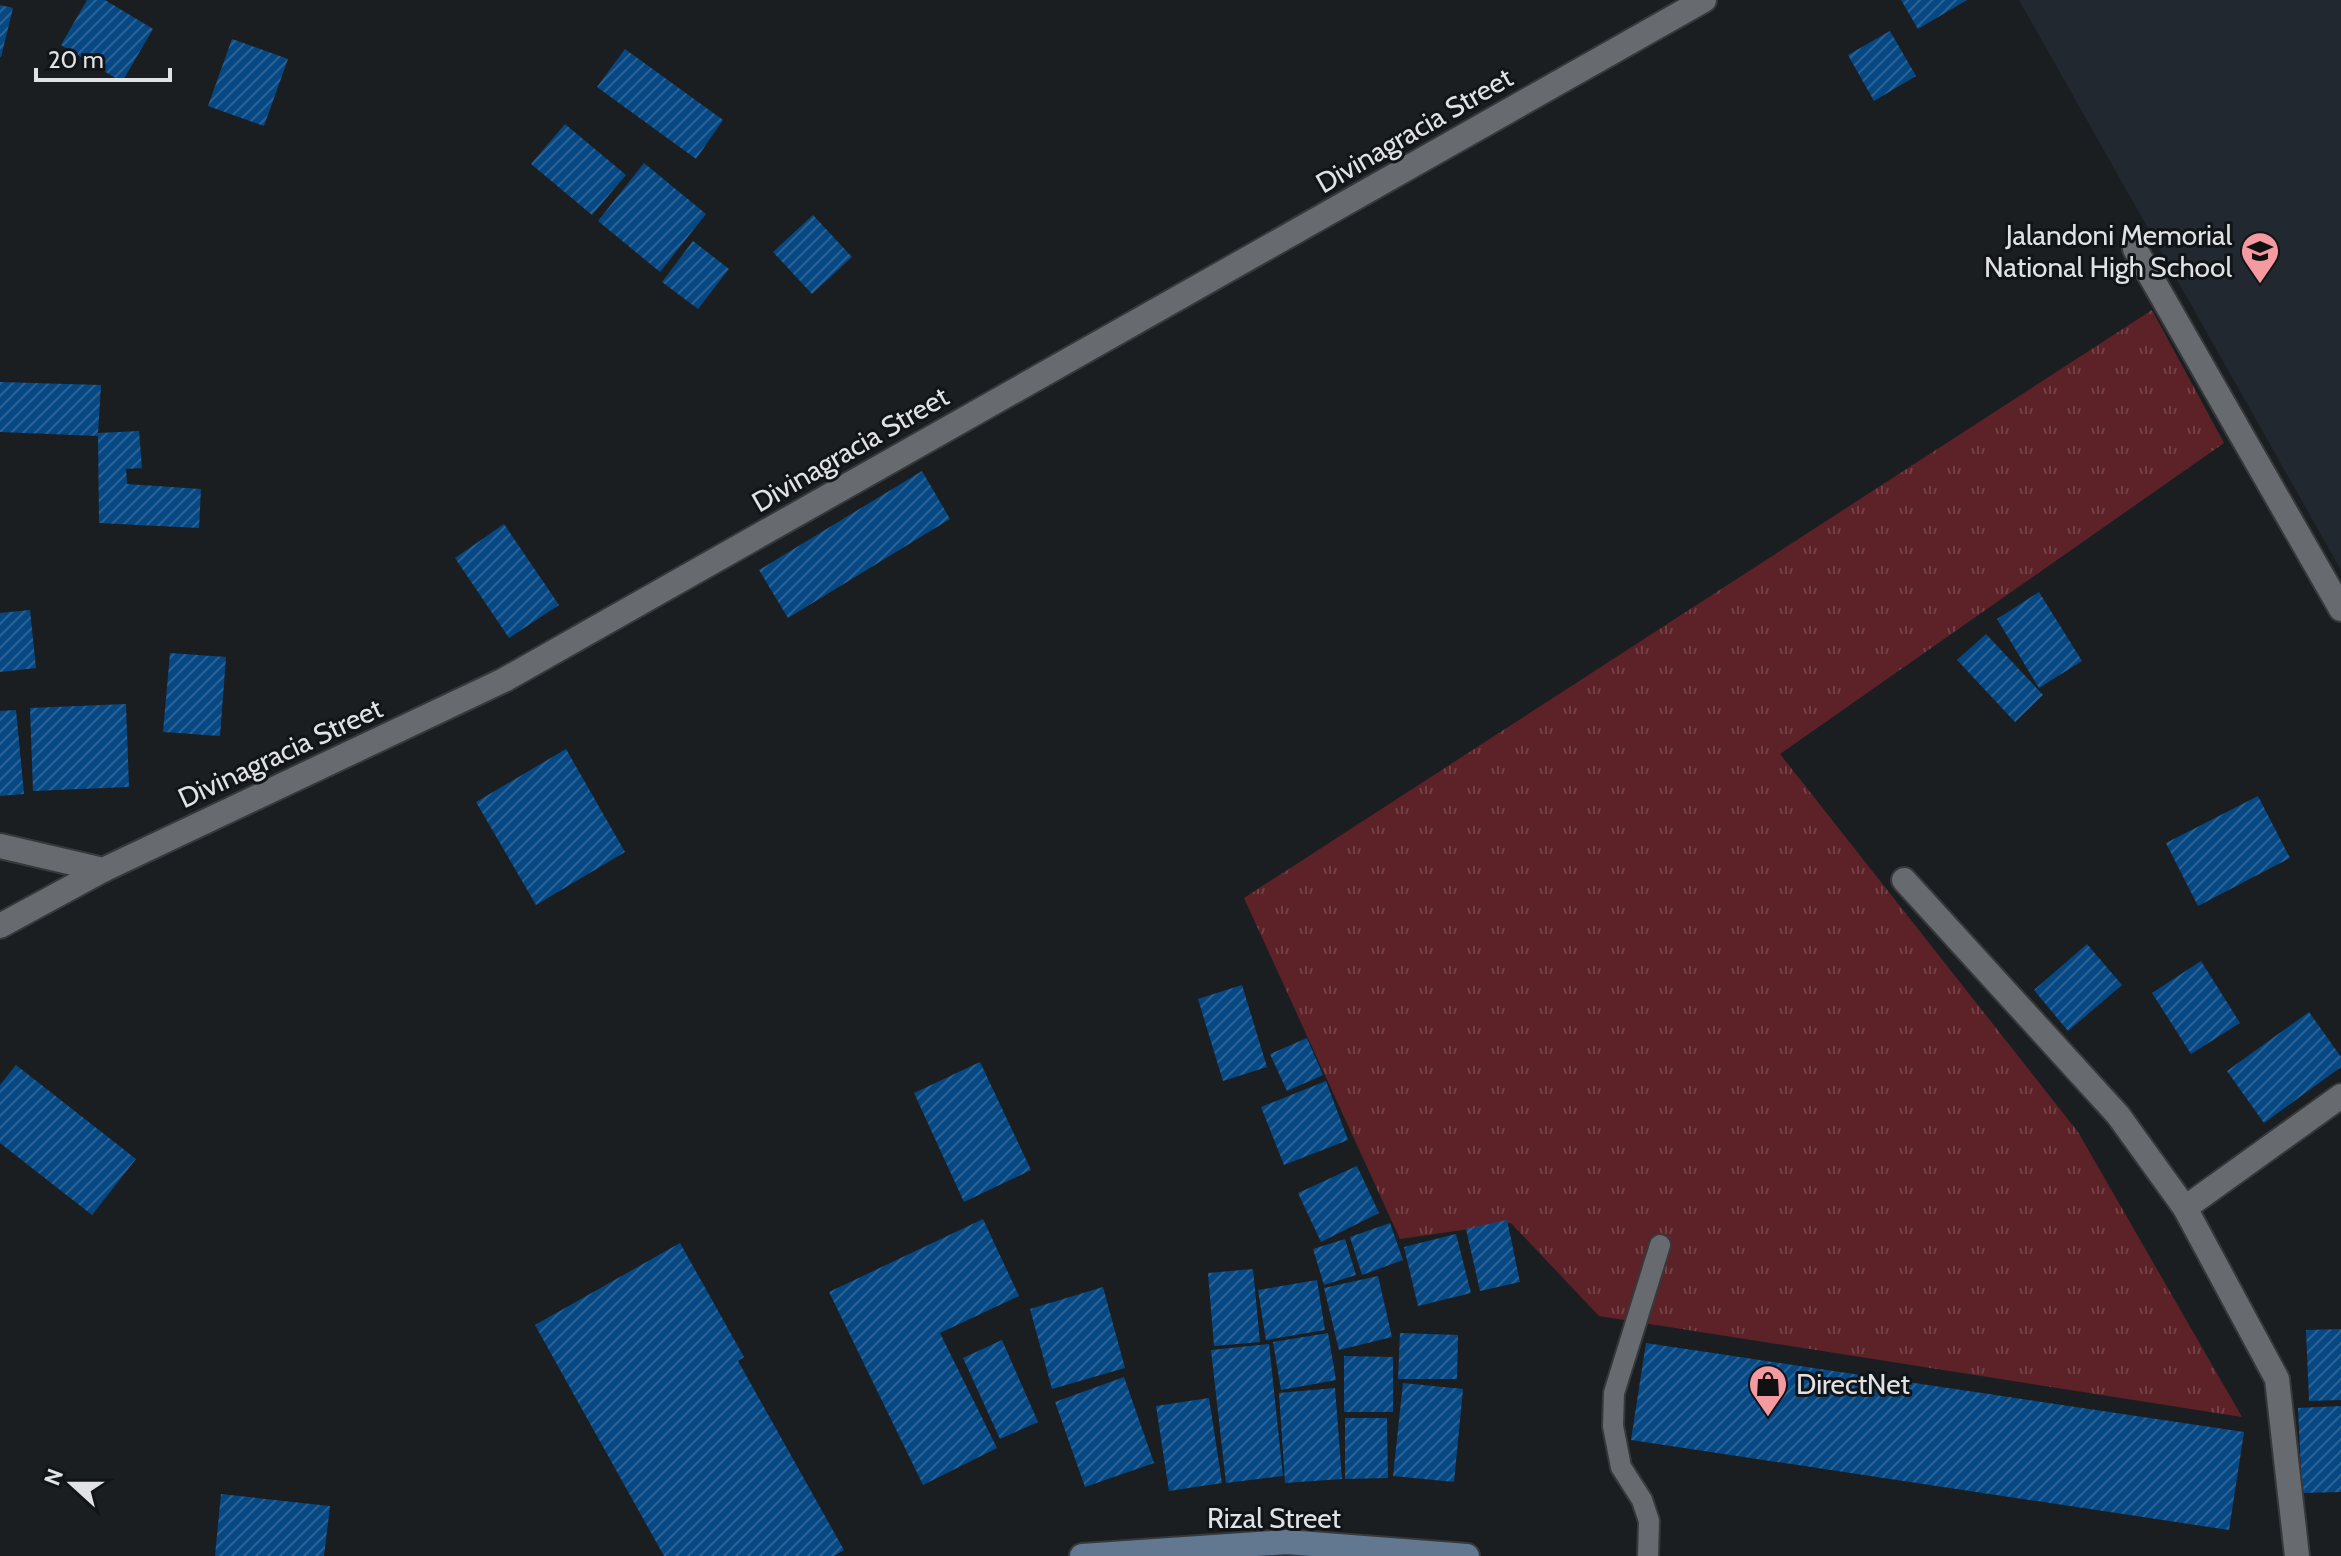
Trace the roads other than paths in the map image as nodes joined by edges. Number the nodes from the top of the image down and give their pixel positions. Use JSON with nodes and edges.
{"nodes":[{"id":1,"x":1704,"y":0,"type":"edge"},
{"id":2,"x":2135,"y":249,"type":"dead end"},
{"id":3,"x":2341,"y":609,"type":"edge"},
{"id":4,"x":0,"y":846,"type":"edge"},
{"id":5,"x":103,"y":870,"type":"junction"},
{"id":6,"x":1904,"y":880,"type":"dead end"},
{"id":7,"x":0,"y":926,"type":"edge"},
{"id":8,"x":2341,"y":1096,"type":"edge"},
{"id":9,"x":2185,"y":1208,"type":"junction"},
{"id":10,"x":1660,"y":1245,"type":"dead end"},
{"id":11,"x":1287,"y":1549,"type":"edge"},
{"id":12,"x":1082,"y":1556,"type":"edge"},
{"id":13,"x":1467,"y":1556,"type":"edge"},
{"id":14,"x":1648,"y":1556,"type":"edge"},
{"id":15,"x":2297,"y":1556,"type":"edge"}],
"edges":[{"from":1,"to":5,"type":"street","name":"Divinagracia Street"},
{"from":2,"to":3,"type":"street"},
{"from":4,"to":5,"type":"street"},
{"from":5,"to":7,"type":"street","name":"Divinagracia Street"},
{"from":6,"to":9,"type":"street"},
{"from":8,"to":9,"type":"street"},
{"from":9,"to":15,"type":"street"},
{"from":10,"to":14,"type":"lane"},
{"from":11,"to":12,"type":"main road","name":"Rizal Street"},
{"from":11,"to":13,"type":"main road","name":"Rizal Street"}]}
